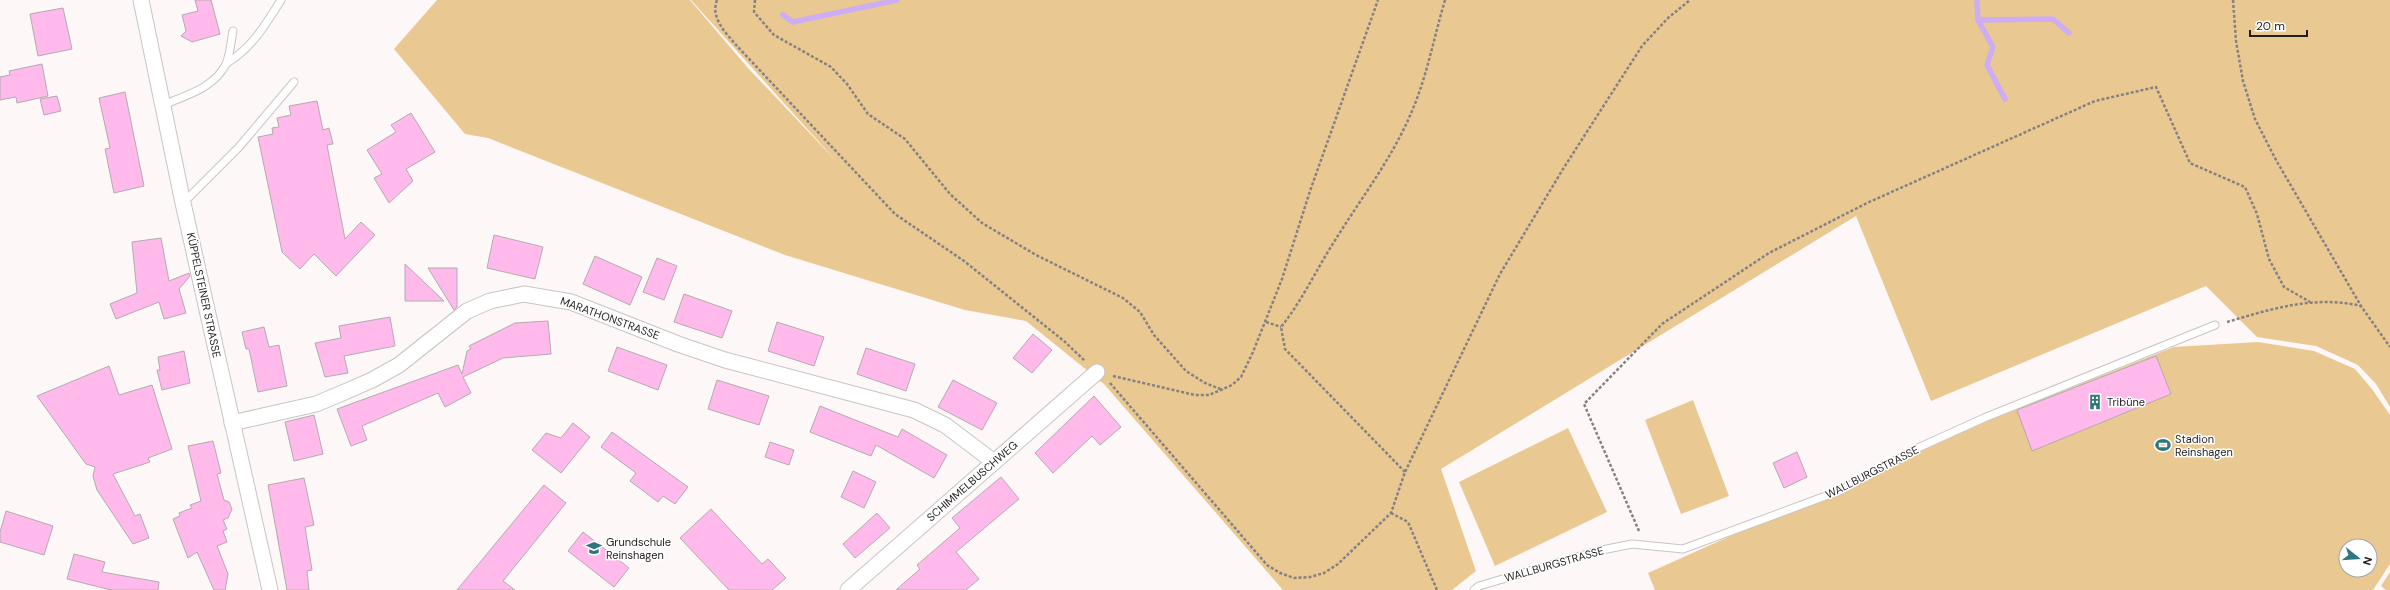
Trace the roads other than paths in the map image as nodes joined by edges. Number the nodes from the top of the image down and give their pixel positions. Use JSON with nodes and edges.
{"nodes":[{"id":1,"x":141,"y":0,"type":"edge"},
{"id":2,"x":281,"y":0,"type":"edge"},
{"id":3,"x":233,"y":31,"type":"dead end"},
{"id":4,"x":227,"y":63,"type":"junction"},
{"id":5,"x":294,"y":82,"type":"dead end"},
{"id":6,"x":163,"y":105,"type":"junction"},
{"id":7,"x":184,"y":203,"type":"junction"},
{"id":8,"x":2215,"y":325,"type":"road end"},
{"id":9,"x":1097,"y":372,"type":"road end"},
{"id":10,"x":232,"y":423,"type":"junction"},
{"id":11,"x":994,"y":462,"type":"junction"},
{"id":12,"x":270,"y":590,"type":"edge"},
{"id":13,"x":848,"y":590,"type":"edge"},
{"id":14,"x":1474,"y":590,"type":"edge"}],
"edges":[{"from":1,"to":6,"type":"street","name":"KÜPPELSTEINER STRASSE"},
{"from":2,"to":4,"type":"lane"},
{"from":3,"to":4,"type":"lane"},
{"from":4,"to":6,"type":"lane"},
{"from":5,"to":7,"type":"lane"},
{"from":6,"to":7,"type":"street","name":"KÜPPELSTEINER STRASSE"},
{"from":7,"to":10,"type":"street","name":"KÜPPELSTEINER STRASSE"},
{"from":8,"to":14,"type":"lane","name":"WALLBURGSTRASSE"},
{"from":9,"to":11,"type":"street","name":"SCHIMMELBUSCHWEG"},
{"from":10,"to":11,"type":"street","name":"MARATHONSTRASSE"},
{"from":10,"to":12,"type":"street","name":"KÜPPELSTEINER STRASSE"},
{"from":11,"to":13,"type":"street","name":"SCHIMMELBUSCHWEG"}]}
